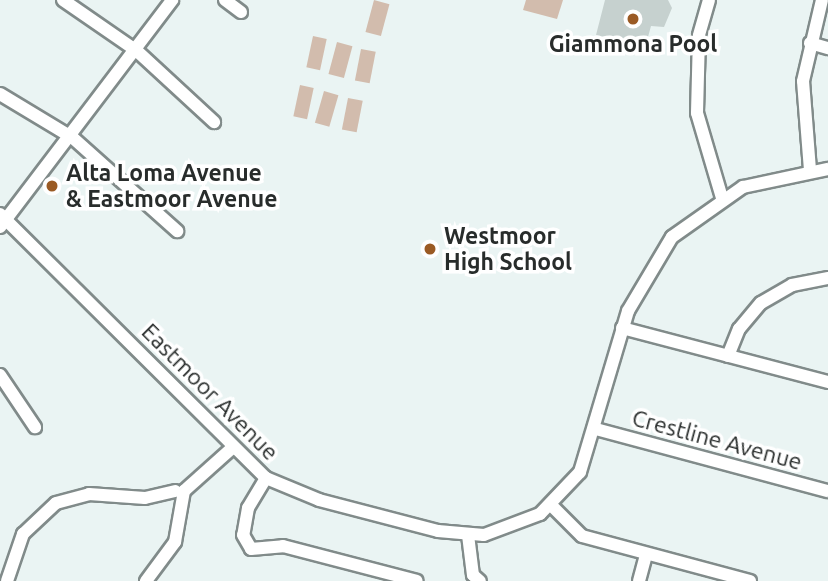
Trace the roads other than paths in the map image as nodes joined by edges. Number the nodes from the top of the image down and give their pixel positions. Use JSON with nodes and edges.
{"nodes":[{"id":1,"x":63,"y":0,"type":"edge"},
{"id":2,"x":172,"y":0,"type":"edge"},
{"id":3,"x":225,"y":0,"type":"edge"},
{"id":4,"x":709,"y":0,"type":"edge"},
{"id":5,"x":822,"y":0,"type":"edge"},
{"id":6,"x":241,"y":12,"type":"dead end"},
{"id":7,"x":810,"y":43,"type":"junction"},
{"id":8,"x":828,"y":48,"type":"edge"},
{"id":9,"x":137,"y":51,"type":"junction"},
{"id":10,"x":0,"y":94,"type":"edge"},
{"id":11,"x":214,"y":122,"type":"dead end"},
{"id":12,"x":73,"y":138,"type":"junction"},
{"id":13,"x":828,"y":169,"type":"edge"},
{"id":14,"x":810,"y":170,"type":"junction"},
{"id":15,"x":722,"y":198,"type":"junction"},
{"id":16,"x":2,"y":220,"type":"edge"},
{"id":17,"x":177,"y":230,"type":"dead end"},
{"id":18,"x":828,"y":278,"type":"edge"},
{"id":19,"x":622,"y":328,"type":"junction"},
{"id":20,"x":728,"y":356,"type":"junction"},
{"id":21,"x":0,"y":375,"type":"edge"},
{"id":22,"x":828,"y":382,"type":"edge"},
{"id":23,"x":35,"y":426,"type":"dead end"},
{"id":24,"x":596,"y":429,"type":"junction"},
{"id":25,"x":231,"y":449,"type":"junction"},
{"id":26,"x":267,"y":478,"type":"junction"},
{"id":27,"x":179,"y":491,"type":"junction"},
{"id":28,"x":828,"y":491,"type":"edge"},
{"id":29,"x":552,"y":506,"type":"junction"},
{"id":30,"x":468,"y":535,"type":"junction"},
{"id":31,"x":646,"y":554,"type":"junction"},
{"id":32,"x":7,"y":581,"type":"edge"},
{"id":33,"x":146,"y":581,"type":"edge"},
{"id":34,"x":417,"y":581,"type":"edge"},
{"id":35,"x":480,"y":581,"type":"edge"},
{"id":36,"x":639,"y":581,"type":"edge"},
{"id":37,"x":750,"y":581,"type":"edge"}],
"edges":[{"from":1,"to":9,"type":"street"},
{"from":2,"to":9,"type":"street"},
{"from":3,"to":6,"type":"street"},
{"from":4,"to":15,"type":"street"},
{"from":5,"to":7,"type":"street"},
{"from":7,"to":8,"type":"street"},
{"from":7,"to":14,"type":"street"},
{"from":9,"to":11,"type":"street"},
{"from":9,"to":12,"type":"street"},
{"from":10,"to":12,"type":"street"},
{"from":12,"to":16,"type":"street"},
{"from":12,"to":17,"type":"street"},
{"from":13,"to":14,"type":"street"},
{"from":14,"to":15,"type":"street"},
{"from":15,"to":19,"type":"street"},
{"from":16,"to":25,"type":"street","name":"Eastmoor Avenue"},
{"from":18,"to":20,"type":"street"},
{"from":19,"to":20,"type":"street"},
{"from":19,"to":24,"type":"street"},
{"from":20,"to":22,"type":"street"},
{"from":21,"to":23,"type":"street"},
{"from":24,"to":28,"type":"street","name":"Crestline Avenue"},
{"from":24,"to":29,"type":"street"},
{"from":25,"to":26,"type":"street","name":"Eastmoor Avenue"},
{"from":25,"to":27,"type":"street"},
{"from":26,"to":30,"type":"street","name":"Eastmoor Avenue"},
{"from":26,"to":34,"type":"street"},
{"from":27,"to":32,"type":"street"},
{"from":27,"to":33,"type":"street"},
{"from":29,"to":30,"type":"street","name":"Eastmoor Avenue"},
{"from":29,"to":31,"type":"street"},
{"from":30,"to":35,"type":"street"},
{"from":31,"to":36,"type":"street"},
{"from":31,"to":37,"type":"street"}]}
